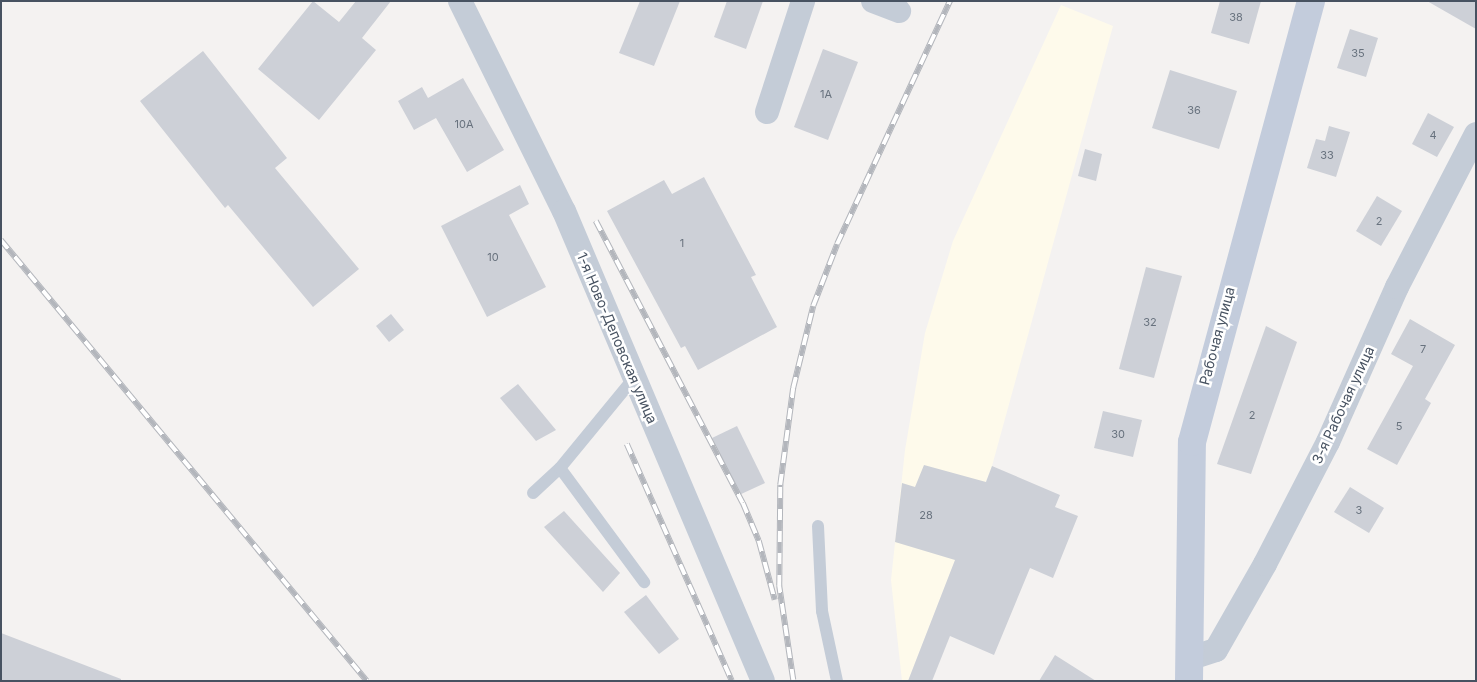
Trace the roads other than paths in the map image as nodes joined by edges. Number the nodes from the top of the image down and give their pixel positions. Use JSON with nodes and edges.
{"nodes":[{"id":1,"x":460,"y":1,"type":"edge"},
{"id":2,"x":803,"y":1,"type":"edge"},
{"id":3,"x":873,"y":1,"type":"edge"},
{"id":4,"x":1311,"y":1,"type":"edge"},
{"id":5,"x":899,"y":11,"type":"dead end"},
{"id":6,"x":767,"y":112,"type":"dead end"},
{"id":7,"x":1476,"y":134,"type":"edge"},
{"id":8,"x":634,"y":378,"type":"junction"},
{"id":9,"x":560,"y":468,"type":"junction"},
{"id":10,"x":533,"y":493,"type":"dead end"},
{"id":11,"x":818,"y":526,"type":"dead end"},
{"id":12,"x":644,"y":582,"type":"dead end"},
{"id":13,"x":1190,"y":669,"type":"edge"},
{"id":14,"x":763,"y":681,"type":"edge"},
{"id":15,"x":837,"y":681,"type":"edge"}],
"edges":[{"from":1,"to":8,"type":"street","name":"1-я Ново-Деповская улица"},
{"from":2,"to":6,"type":"street"},
{"from":3,"to":5,"type":"street"},
{"from":4,"to":13,"type":"street","name":"Рабочая улица"},
{"from":7,"to":13,"type":"street","name":"3-я Рабочая улица"},
{"from":8,"to":9,"type":"lane"},
{"from":8,"to":14,"type":"street","name":"1-я Ново-Деповская улица"},
{"from":9,"to":10,"type":"lane"},
{"from":9,"to":12,"type":"lane"},
{"from":11,"to":15,"type":"lane"}]}
